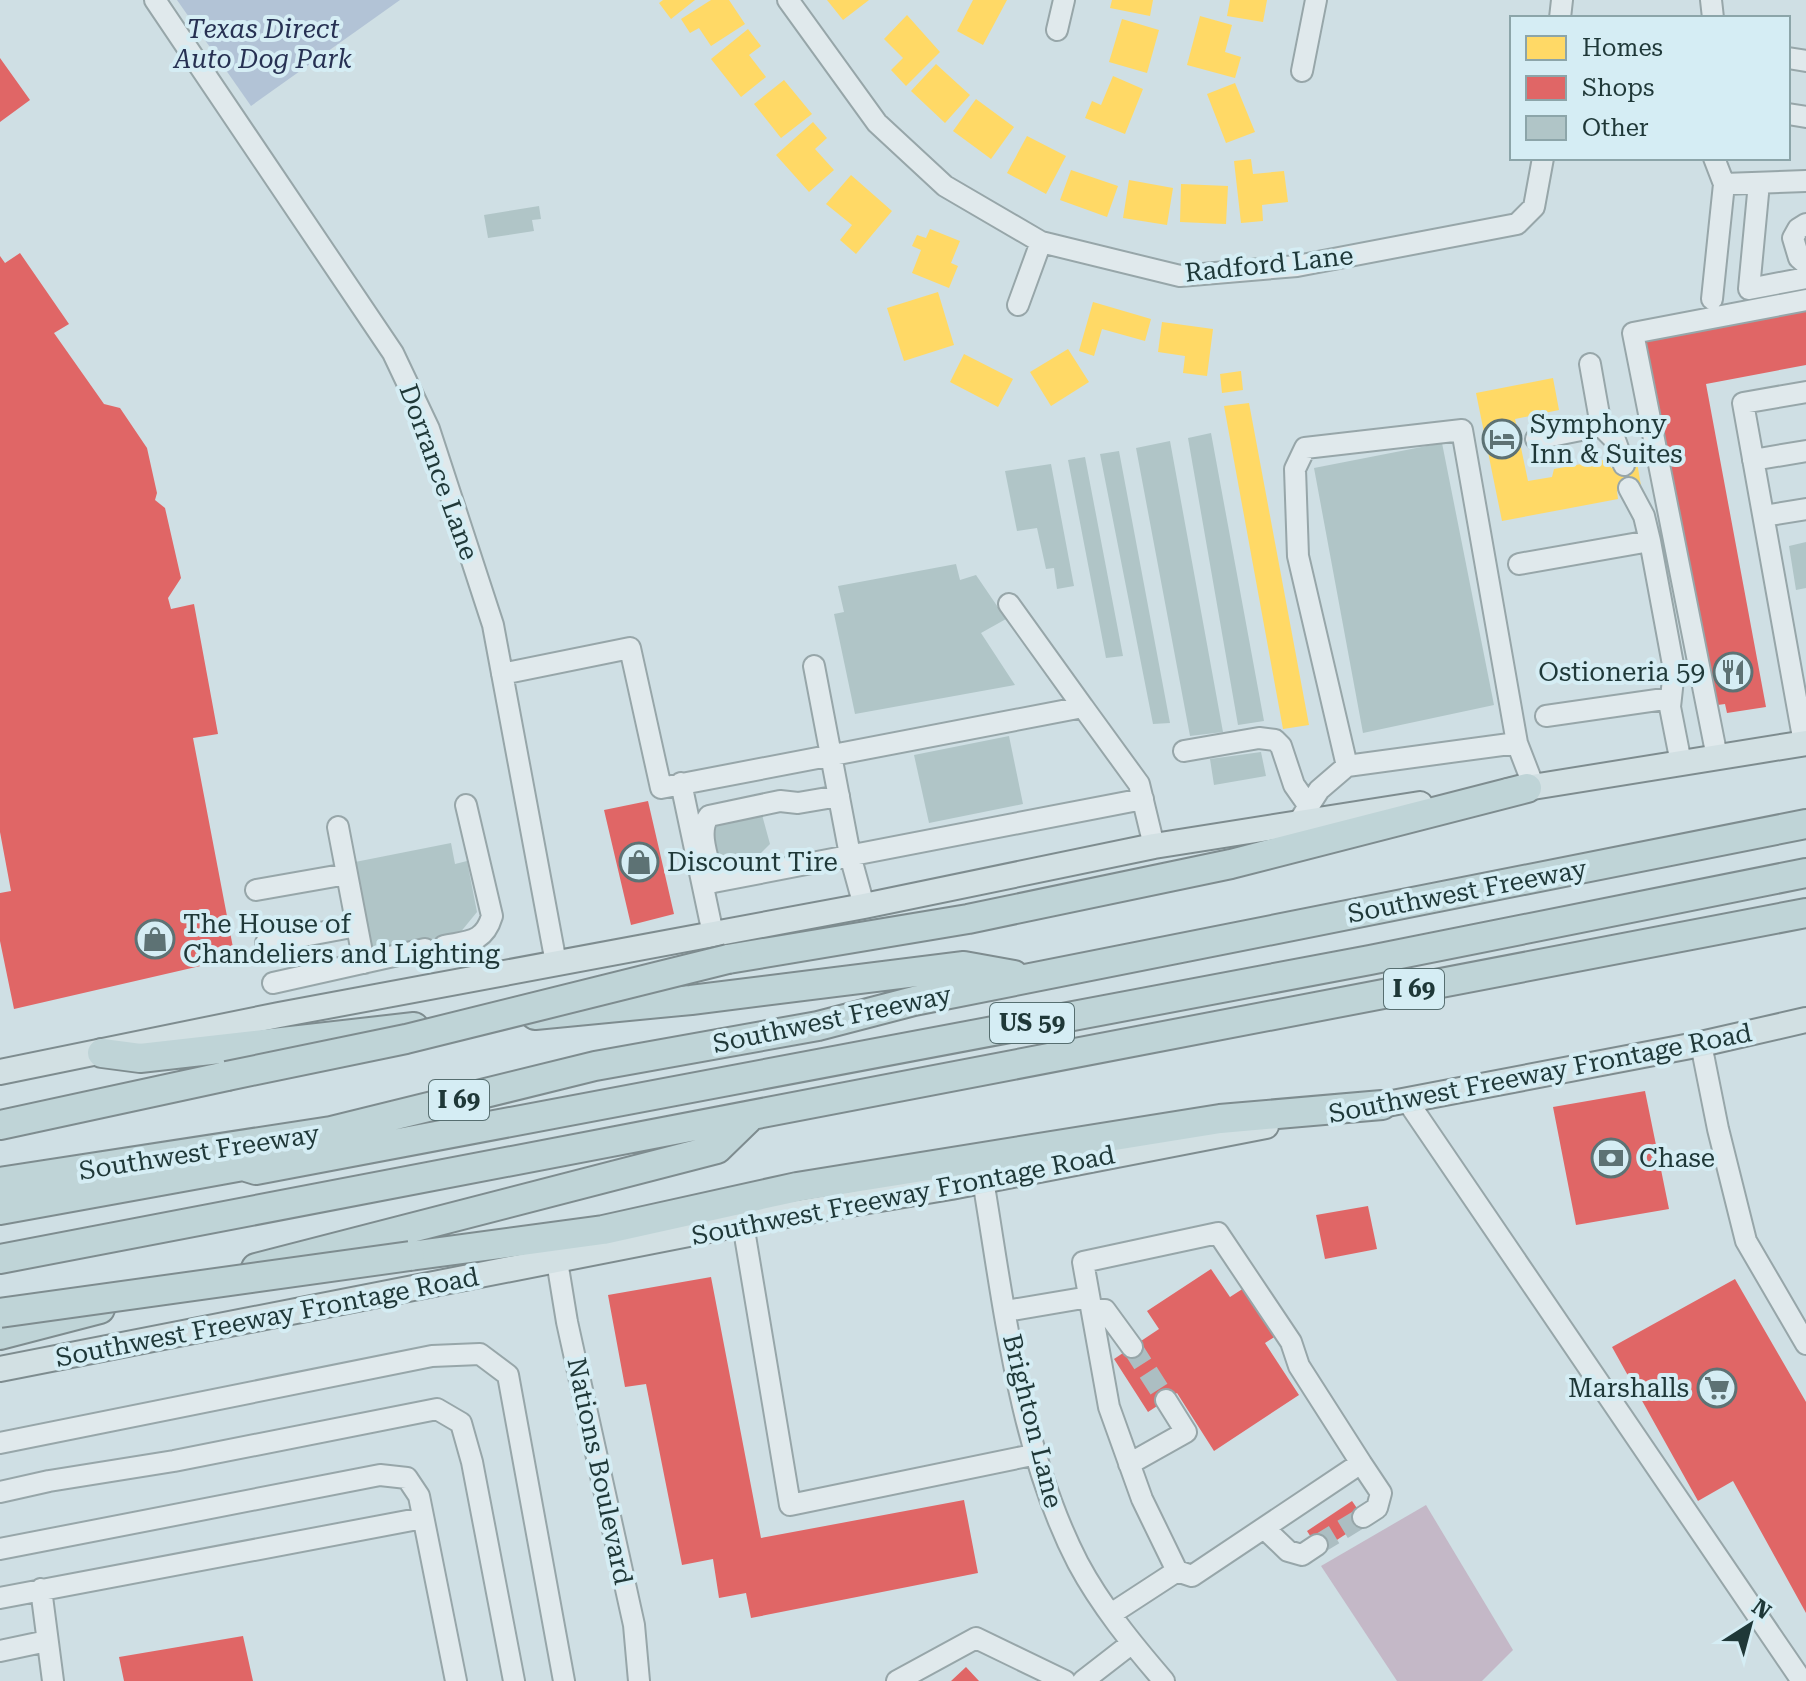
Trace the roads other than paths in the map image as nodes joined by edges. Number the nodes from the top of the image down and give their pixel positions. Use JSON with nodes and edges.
{"nodes":[{"id":1,"x":155,"y":0,"type":"edge"},
{"id":2,"x":788,"y":0,"type":"edge"},
{"id":3,"x":1064,"y":0,"type":"edge"},
{"id":4,"x":1316,"y":0,"type":"edge"},
{"id":5,"x":1057,"y":30,"type":"dead end"},
{"id":6,"x":1302,"y":71,"type":"dead end"},
{"id":7,"x":1543,"y":160,"type":"edge"},
{"id":8,"x":1715,"y":160,"type":"edge"},
{"id":9,"x":1806,"y":181,"type":"edge"},
{"id":10,"x":1759,"y":183,"type":"junction"},
{"id":11,"x":1724,"y":184,"type":"junction"},
{"id":12,"x":1806,"y":224,"type":"edge"},
{"id":13,"x":1041,"y":242,"type":"junction"},
{"id":14,"x":1806,"y":264,"type":"edge"},
{"id":15,"x":1806,"y":278,"type":"edge"},
{"id":16,"x":1712,"y":299,"type":"dead end"},
{"id":17,"x":1806,"y":300,"type":"edge"},
{"id":18,"x":1018,"y":305,"type":"dead end"},
{"id":19,"x":1590,"y":364,"type":"dead end"},
{"id":20,"x":1806,"y":392,"type":"edge"},
{"id":21,"x":1601,"y":426,"type":"junction"},
{"id":22,"x":1536,"y":439,"type":"dead end"},
{"id":23,"x":1806,"y":451,"type":"edge"},
{"id":24,"x":1753,"y":460,"type":"junction"},
{"id":25,"x":1624,"y":465,"type":"dead end"},
{"id":26,"x":1629,"y":488,"type":"dead end"},
{"id":27,"x":1806,"y":509,"type":"edge"},
{"id":28,"x":1764,"y":516,"type":"junction"},
{"id":29,"x":1650,"y":541,"type":"junction"},
{"id":30,"x":1519,"y":564,"type":"dead end"},
{"id":31,"x":1009,"y":604,"type":"dead end"},
{"id":32,"x":814,"y":666,"type":"dead end"},
{"id":33,"x":502,"y":674,"type":"junction"},
{"id":34,"x":1671,"y":698,"type":"junction"},
{"id":35,"x":1083,"y":707,"type":"junction"},
{"id":36,"x":1546,"y":716,"type":"dead end"},
{"id":37,"x":1517,"y":743,"type":"junction"},
{"id":38,"x":1805,"y":743,"type":"edge"},
{"id":39,"x":1184,"y":751,"type":"dead end"},
{"id":40,"x":831,"y":755,"type":"junction"},
{"id":41,"x":1717,"y":757,"type":"junction"},
{"id":42,"x":1681,"y":763,"type":"junction"},
{"id":43,"x":1347,"y":766,"type":"junction"},
{"id":44,"x":681,"y":783,"type":"junction"},
{"id":45,"x":1530,"y":788,"type":"junction"},
{"id":46,"x":839,"y":796,"type":"junction"},
{"id":47,"x":1143,"y":799,"type":"junction"},
{"id":48,"x":466,"y":805,"type":"dead end"},
{"id":49,"x":1303,"y":814,"type":"junction"},
{"id":50,"x":1806,"y":824,"type":"edge"},
{"id":51,"x":338,"y":827,"type":"dead end"},
{"id":52,"x":1154,"y":846,"type":"junction"},
{"id":53,"x":850,"y":855,"type":"junction"},
{"id":54,"x":1806,"y":873,"type":"edge"},
{"id":55,"x":347,"y":874,"type":"junction"},
{"id":56,"x":708,"y":883,"type":"junction"},
{"id":57,"x":256,"y":890,"type":"dead end"},
{"id":58,"x":864,"y":906,"type":"junction"},
{"id":59,"x":1806,"y":913,"type":"edge"},
{"id":60,"x":357,"y":926,"type":"junction"},
{"id":61,"x":713,"y":934,"type":"junction"},
{"id":62,"x":266,"y":943,"type":"dead end"},
{"id":63,"x":364,"y":963,"type":"junction"},
{"id":64,"x":556,"y":963,"type":"junction"},
{"id":65,"x":1035,"y":978,"type":"junction"},
{"id":66,"x":273,"y":983,"type":"dead end"},
{"id":67,"x":1806,"y":1020,"type":"edge"},
{"id":68,"x":1701,"y":1044,"type":"junction"},
{"id":69,"x":102,"y":1053,"type":"junction"},
{"id":70,"x":0,"y":1072,"type":"edge"},
{"id":71,"x":1394,"y":1102,"type":"junction"},
{"id":72,"x":752,"y":1115,"type":"junction"},
{"id":73,"x":0,"y":1125,"type":"edge"},
{"id":74,"x":256,"y":1170,"type":"junction"},
{"id":75,"x":983,"y":1180,"type":"junction"},
{"id":76,"x":0,"y":1182,"type":"edge"},
{"id":77,"x":0,"y":1210,"type":"edge"},
{"id":78,"x":743,"y":1224,"type":"junction"},
{"id":79,"x":0,"y":1225,"type":"edge"},
{"id":80,"x":0,"y":1259,"type":"edge"},
{"id":81,"x":557,"y":1261,"type":"junction"},
{"id":82,"x":1090,"y":1303,"type":"junction"},
{"id":83,"x":1006,"y":1311,"type":"junction"},
{"id":84,"x":0,"y":1313,"type":"edge"},
{"id":85,"x":0,"y":1335,"type":"edge"},
{"id":86,"x":1806,"y":1344,"type":"edge"},
{"id":87,"x":1132,"y":1347,"type":"tunnel mouth"},
{"id":88,"x":0,"y":1369,"type":"edge"},
{"id":89,"x":1166,"y":1400,"type":"tunnel mouth"},
{"id":90,"x":0,"y":1443,"type":"edge"},
{"id":91,"x":1037,"y":1454,"type":"junction"},
{"id":92,"x":1361,"y":1463,"type":"junction"},
{"id":93,"x":1129,"y":1464,"type":"junction"},
{"id":94,"x":0,"y":1492,"type":"edge"},
{"id":95,"x":1363,"y":1517,"type":"tunnel mouth"},
{"id":96,"x":423,"y":1518,"type":"junction"},
{"id":97,"x":1264,"y":1528,"type":"junction"},
{"id":98,"x":1317,"y":1545,"type":"tunnel mouth"},
{"id":99,"x":0,"y":1549,"type":"edge"},
{"id":100,"x":1177,"y":1571,"type":"junction"},
{"id":101,"x":41,"y":1589,"type":"junction"},
{"id":102,"x":0,"y":1598,"type":"edge"},
{"id":103,"x":1111,"y":1614,"type":"junction"},
{"id":104,"x":47,"y":1641,"type":"junction"},
{"id":105,"x":1132,"y":1643,"type":"junction"},
{"id":106,"x":0,"y":1651,"type":"edge"},
{"id":107,"x":53,"y":1681,"type":"edge"},
{"id":108,"x":456,"y":1681,"type":"edge"},
{"id":109,"x":514,"y":1681,"type":"edge"},
{"id":110,"x":564,"y":1681,"type":"edge"},
{"id":111,"x":639,"y":1681,"type":"edge"},
{"id":112,"x":897,"y":1681,"type":"edge"},
{"id":113,"x":1065,"y":1681,"type":"edge"},
{"id":114,"x":1083,"y":1681,"type":"edge"},
{"id":115,"x":1164,"y":1681,"type":"edge"},
{"id":116,"x":1802,"y":1681,"type":"edge"}],
"edges":[{"from":1,"to":33,"type":"street","name":"Dorrance Lane"},
{"from":2,"to":13,"type":"street","name":"Radford Lane"},
{"from":3,"to":5,"type":"street"},
{"from":4,"to":6,"type":"street"},
{"from":7,"to":13,"type":"street","name":"Radford Lane"},
{"from":8,"to":11,"type":"street"},
{"from":9,"to":10,"type":"street"},
{"from":10,"to":11,"type":"street"},
{"from":10,"to":15,"type":"street"},
{"from":11,"to":16,"type":"street"},
{"from":12,"to":14,"type":"street"},
{"from":13,"to":18,"type":"street"},
{"from":17,"to":41,"type":"street"},
{"from":19,"to":21,"type":"street"},
{"from":20,"to":24,"type":"street"},
{"from":21,"to":22,"type":"street"},
{"from":21,"to":25,"type":"street"},
{"from":23,"to":24,"type":"street"},
{"from":24,"to":28,"type":"street"},
{"from":26,"to":29,"type":"street"},
{"from":27,"to":28,"type":"street"},
{"from":28,"to":38,"type":"street"},
{"from":29,"to":30,"type":"street"},
{"from":29,"to":34,"type":"street"},
{"from":31,"to":35,"type":"street"},
{"from":32,"to":40,"type":"street"},
{"from":33,"to":44,"type":"street"},
{"from":33,"to":64,"type":"street","name":"Dorrance Lane"},
{"from":34,"to":36,"type":"street"},
{"from":34,"to":42,"type":"street"},
{"from":35,"to":40,"type":"street"},
{"from":35,"to":47,"type":"street"},
{"from":37,"to":43,"type":"street"},
{"from":37,"to":43,"type":"street"},
{"from":37,"to":45,"type":"street"},
{"from":38,"to":41,"type":"main road"},
{"from":39,"to":49,"type":"street"},
{"from":40,"to":44,"type":"street"},
{"from":40,"to":46,"type":"street"},
{"from":41,"to":42,"type":"main road"},
{"from":42,"to":45,"type":"main road"},
{"from":43,"to":49,"type":"street"},
{"from":44,"to":56,"type":"street"},
{"from":45,"to":49,"type":"main road"},
{"from":45,"to":73,"type":"highway","bridge":true},
{"from":46,"to":53,"type":"street"},
{"from":46,"to":56,"type":"street"},
{"from":47,"to":52,"type":"street"},
{"from":47,"to":53,"type":"street"},
{"from":48,"to":63,"type":"street"},
{"from":49,"to":52,"type":"main road"},
{"from":50,"to":65,"type":"highway","name":"Southwest Freeway","number":"I 69"},
{"from":51,"to":55,"type":"street"},
{"from":52,"to":58,"type":"main road"},
{"from":53,"to":56,"type":"street"},
{"from":53,"to":58,"type":"street"},
{"from":54,"to":74,"type":"highway","number":"US 59"},
{"from":55,"to":57,"type":"street"},
{"from":55,"to":60,"type":"street"},
{"from":56,"to":61,"type":"street"},
{"from":58,"to":61,"type":"main road"},
{"from":59,"to":72,"type":"highway","number":"I 69"},
{"from":60,"to":62,"type":"street"},
{"from":60,"to":63,"type":"street"},
{"from":61,"to":64,"type":"main road"},
{"from":63,"to":66,"type":"street"},
{"from":64,"to":69,"type":"main road"},
{"from":65,"to":69,"type":"highway"},
{"from":65,"to":76,"type":"highway","name":"Southwest Freeway","number":"I 69"},
{"from":67,"to":68,"type":"main road","name":"Southwest Freeway Frontage Road"},
{"from":68,"to":71,"type":"main road","name":"Southwest Freeway Frontage Road"},
{"from":68,"to":86,"type":"street"},
{"from":69,"to":70,"type":"main road"},
{"from":71,"to":75,"type":"main road","name":"Southwest Freeway Frontage Road"},
{"from":71,"to":84,"type":"highway","bridge":true},
{"from":71,"to":116,"type":"street"},
{"from":72,"to":80,"type":"highway","number":"I 69"},
{"from":72,"to":85,"type":"highway"},
{"from":74,"to":77,"type":"highway","name":"Southwest Freeway"},
{"from":74,"to":79,"type":"highway","name":"Southwest Freeway"},
{"from":75,"to":78,"type":"main road","name":"Southwest Freeway Frontage Road"},
{"from":75,"to":83,"type":"street","name":"Brighton Lane"},
{"from":78,"to":81,"type":"main road","name":"Southwest Freeway Frontage Road"},
{"from":78,"to":91,"type":"street"},
{"from":81,"to":88,"type":"main road","name":"Southwest Freeway Frontage Road"},
{"from":81,"to":111,"type":"street","name":"Nations Boulevard"},
{"from":82,"to":83,"type":"street"},
{"from":82,"to":87,"type":"street"},
{"from":82,"to":92,"type":"street"},
{"from":82,"to":93,"type":"street"},
{"from":83,"to":91,"type":"street","name":"Brighton Lane"},
{"from":89,"to":93,"type":"street"},
{"from":90,"to":110,"type":"street"},
{"from":91,"to":103,"type":"street","name":"Brighton Lane"},
{"from":92,"to":95,"type":"street"},
{"from":92,"to":97,"type":"street"},
{"from":93,"to":100,"type":"street"},
{"from":94,"to":109,"type":"street"},
{"from":96,"to":99,"type":"street"},
{"from":96,"to":101,"type":"street"},
{"from":96,"to":108,"type":"street"},
{"from":97,"to":98,"type":"street"},
{"from":97,"to":100,"type":"street"},
{"from":100,"to":103,"type":"street"},
{"from":101,"to":102,"type":"street"},
{"from":101,"to":104,"type":"street"},
{"from":103,"to":105,"type":"street","name":"Brighton Lane"},
{"from":104,"to":106,"type":"street"},
{"from":104,"to":107,"type":"street"},
{"from":105,"to":114,"type":"street"},
{"from":105,"to":115,"type":"street","name":"Brighton Lane"},
{"from":112,"to":113,"type":"street"}]}
